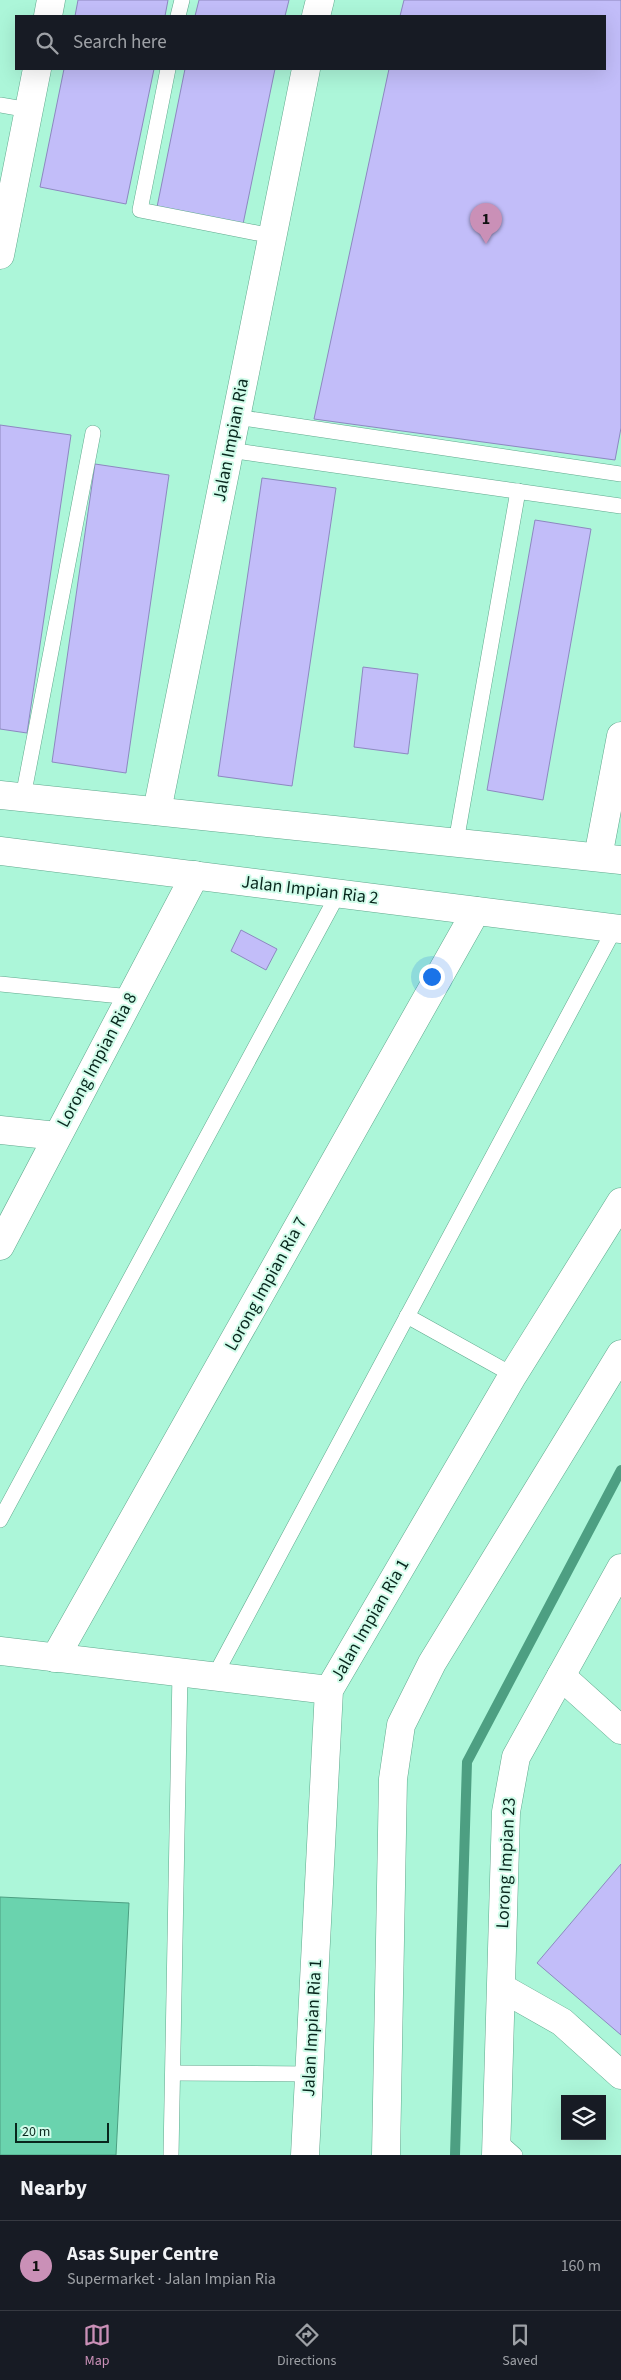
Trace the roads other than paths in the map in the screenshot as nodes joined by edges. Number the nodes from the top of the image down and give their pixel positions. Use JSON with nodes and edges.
{"nodes":[{"id":1,"x":51,"y":0,"type":"edge"},
{"id":2,"x":182,"y":0,"type":"edge"},
{"id":3,"x":320,"y":0,"type":"edge"},
{"id":4,"x":48,"y":15,"type":"edge"},
{"id":5,"x":178,"y":15,"type":"edge"},
{"id":6,"x":316,"y":15,"type":"edge"},
{"id":7,"x":37,"y":70,"type":"edge"},
{"id":8,"x":168,"y":70,"type":"edge"},
{"id":9,"x":306,"y":70,"type":"edge"},
{"id":10,"x":0,"y":105,"type":"edge"},
{"id":11,"x":29,"y":110,"type":"junction"},
{"id":12,"x":272,"y":236,"type":"junction"},
{"id":13,"x":1,"y":249,"type":"edge"},
{"id":14,"x":236,"y":417,"type":"junction"},
{"id":15,"x":93,"y":432,"type":"dead end"},
{"id":16,"x":229,"y":450,"type":"junction"},
{"id":17,"x":621,"y":474,"type":"edge"},
{"id":18,"x":518,"y":491,"type":"junction"},
{"id":19,"x":621,"y":506,"type":"edge"},
{"id":20,"x":621,"y":736,"type":"edge"},
{"id":21,"x":11,"y":796,"type":"edge"},
{"id":22,"x":157,"y":811,"type":"junction"},
{"id":23,"x":456,"y":842,"type":"junction"},
{"id":24,"x":0,"y":851,"type":"edge"},
{"id":25,"x":609,"y":858,"type":"edge"},
{"id":26,"x":195,"y":875,"type":"junction"},
{"id":27,"x":338,"y":894,"type":"junction"},
{"id":28,"x":476,"y":911,"type":"junction"},
{"id":29,"x":618,"y":928,"type":"edge"},
{"id":30,"x":0,"y":984,"type":"edge"},
{"id":31,"x":131,"y":997,"type":"junction"},
{"id":32,"x":0,"y":1130,"type":"edge"},
{"id":33,"x":57,"y":1136,"type":"junction"},
{"id":34,"x":621,"y":1202,"type":"edge"},
{"id":35,"x":0,"y":1246,"type":"edge"},
{"id":36,"x":407,"y":1316,"type":"junction"},
{"id":37,"x":621,"y":1354,"type":"edge"},
{"id":38,"x":513,"y":1375,"type":"junction"},
{"id":39,"x":0,"y":1520,"type":"edge"},
{"id":40,"x":621,"y":1568,"type":"edge"},
{"id":41,"x":0,"y":1651,"type":"edge"},
{"id":42,"x":55,"y":1658,"type":"junction"},
{"id":43,"x":180,"y":1672,"type":"junction"},
{"id":44,"x":561,"y":1676,"type":"junction"},
{"id":45,"x":214,"y":1677,"type":"junction"},
{"id":46,"x":329,"y":1690,"type":"junction"},
{"id":47,"x":621,"y":1730,"type":"edge"},
{"id":48,"x":502,"y":1988,"type":"junction"},
{"id":49,"x":173,"y":2073,"type":"junction"},
{"id":50,"x":309,"y":2074,"type":"junction"},
{"id":51,"x":621,"y":2075,"type":"edge"},
{"id":52,"x":503,"y":2150,"type":"edge"},
{"id":53,"x":171,"y":2155,"type":"edge"},
{"id":54,"x":305,"y":2155,"type":"edge"},
{"id":55,"x":386,"y":2155,"type":"edge"}],
"edges":[{"from":1,"to":4,"type":"street"},
{"from":2,"to":5,"type":"lane"},
{"from":3,"to":6,"type":"street"},
{"from":7,"to":11,"type":"street"},
{"from":8,"to":12,"type":"lane"},
{"from":9,"to":12,"type":"street","name":"Jalan Impian Ria"},
{"from":10,"to":11,"type":"lane"},
{"from":11,"to":13,"type":"street"},
{"from":12,"to":14,"type":"street","name":"Jalan Impian Ria"},
{"from":14,"to":16,"type":"street","name":"Jalan Impian Ria"},
{"from":14,"to":17,"type":"lane"},
{"from":15,"to":21,"type":"lane"},
{"from":16,"to":18,"type":"lane"},
{"from":16,"to":22,"type":"street","name":"Jalan Impian Ria"},
{"from":18,"to":19,"type":"lane"},
{"from":18,"to":23,"type":"lane"},
{"from":20,"to":25,"type":"street"},
{"from":21,"to":22,"type":"street"},
{"from":22,"to":23,"type":"street"},
{"from":23,"to":25,"type":"street"},
{"from":24,"to":26,"type":"street","name":"Jalan Impian Ria 2"},
{"from":26,"to":27,"type":"street","name":"Jalan Impian Ria 2"},
{"from":26,"to":31,"type":"street","name":"Lorong Impian Ria 8"},
{"from":27,"to":28,"type":"street","name":"Jalan Impian Ria 2"},
{"from":27,"to":39,"type":"lane"},
{"from":28,"to":29,"type":"street","name":"Jalan Impian Ria 2"},
{"from":28,"to":42,"type":"street","name":"Lorong Impian Ria 7"},
{"from":29,"to":36,"type":"lane"},
{"from":30,"to":31,"type":"lane"},
{"from":31,"to":33,"type":"street","name":"Lorong Impian Ria 8"},
{"from":32,"to":33,"type":"street"},
{"from":33,"to":35,"type":"street","name":"Lorong Impian Ria 8"},
{"from":34,"to":38,"type":"street","name":"Jalan Impian Ria 1"},
{"from":36,"to":38,"type":"lane"},
{"from":36,"to":45,"type":"lane"},
{"from":37,"to":55,"type":"street"},
{"from":38,"to":46,"type":"street","name":"Jalan Impian Ria 1"},
{"from":40,"to":44,"type":"street","name":"Lorong Impian 23"},
{"from":41,"to":42,"type":"street"},
{"from":42,"to":43,"type":"street"},
{"from":43,"to":45,"type":"street"},
{"from":43,"to":49,"type":"lane"},
{"from":44,"to":47,"type":"street"},
{"from":44,"to":48,"type":"street","name":"Lorong Impian 23"},
{"from":45,"to":46,"type":"street"},
{"from":46,"to":50,"type":"street","name":"Jalan Impian Ria 1"},
{"from":48,"to":51,"type":"street"},
{"from":48,"to":52,"type":"street","name":"Lorong Impian 23"},
{"from":49,"to":50,"type":"lane"},
{"from":49,"to":53,"type":"lane"},
{"from":50,"to":54,"type":"street","name":"Jalan Impian Ria 1"}]}
